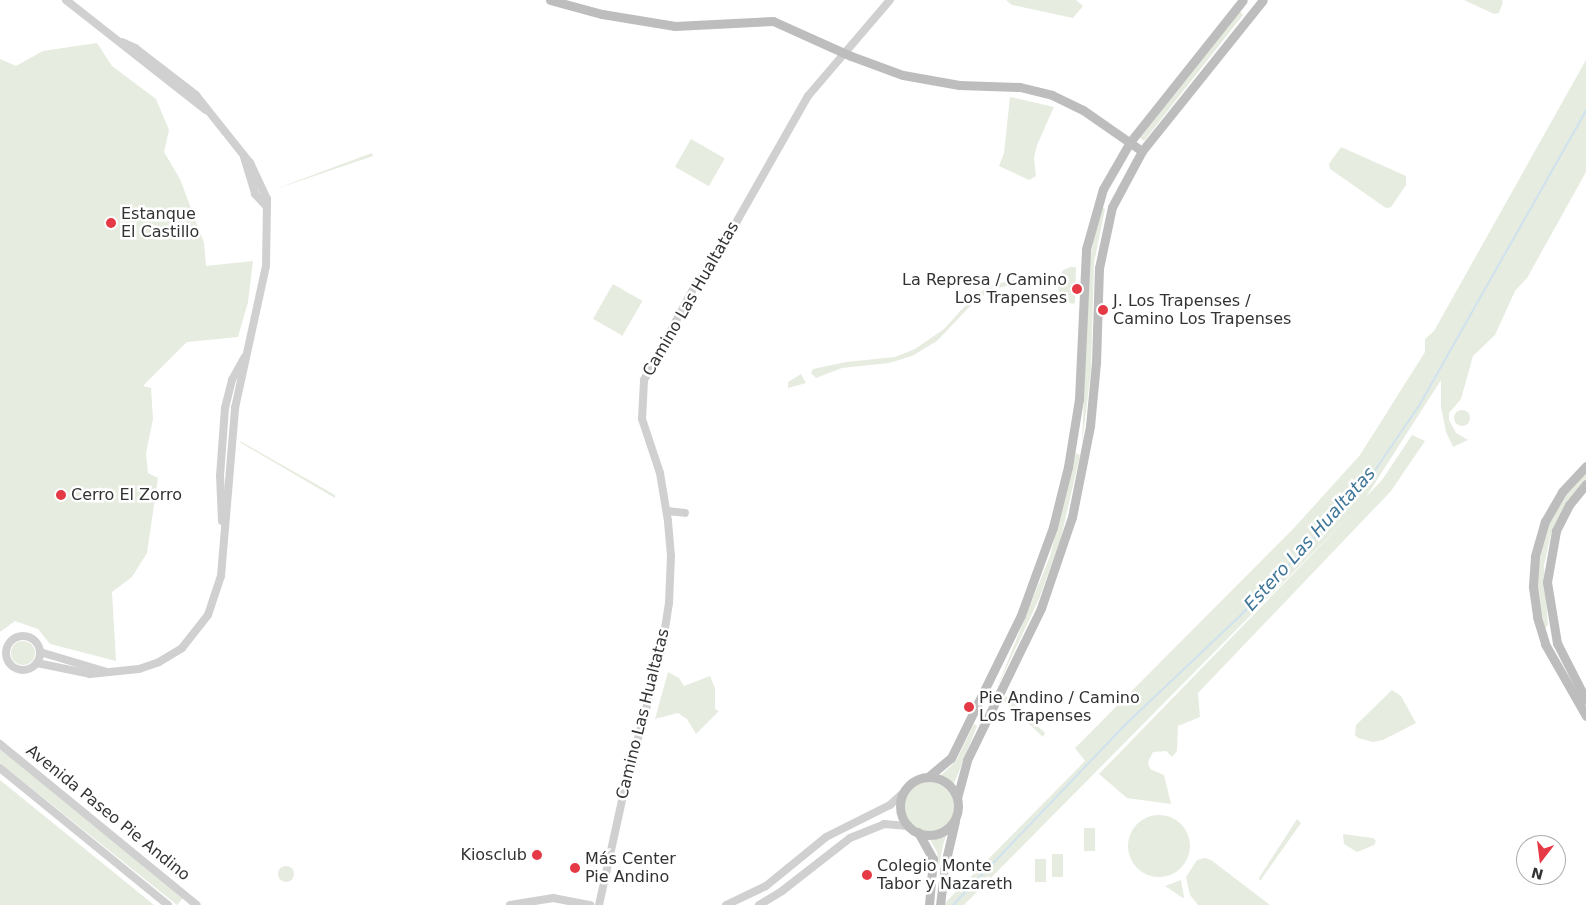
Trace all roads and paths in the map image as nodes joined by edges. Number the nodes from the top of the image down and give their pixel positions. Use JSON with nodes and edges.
{"nodes":[{"id":1,"x":66,"y":0,"type":"edge"},
{"id":2,"x":550,"y":0,"type":"edge"},
{"id":3,"x":890,"y":0,"type":"edge"},
{"id":4,"x":1263,"y":0,"type":"edge"},
{"id":5,"x":1243,"y":1,"type":"edge"},
{"id":6,"x":1249,"y":15,"type":"junction"},
{"id":7,"x":842,"y":52,"type":"junction"},
{"id":8,"x":1130,"y":142,"type":"junction"},
{"id":9,"x":1142,"y":151,"type":"junction"},
{"id":10,"x":1073,"y":440,"type":"junction"},
{"id":11,"x":1086,"y":451,"type":"junction"},
{"id":12,"x":1586,"y":466,"type":"edge"},
{"id":13,"x":1586,"y":484,"type":"edge"},
{"id":14,"x":667,"y":511,"type":"junction"},
{"id":15,"x":686,"y":513,"type":"dead end"},
{"id":16,"x":1540,"y":629,"type":"junction"},
{"id":17,"x":1553,"y":629,"type":"junction"},
{"id":18,"x":0,"y":641,"type":"edge"},
{"id":19,"x":9,"y":644,"type":"junction"},
{"id":20,"x":40,"y":652,"type":"junction"},
{"id":21,"x":3,"y":653,"type":"edge"},
{"id":22,"x":37,"y":663,"type":"junction"},
{"id":23,"x":106,"y":672,"type":"junction"},
{"id":24,"x":990,"y":680,"type":"junction"},
{"id":25,"x":997,"y":699,"type":"junction"},
{"id":26,"x":1586,"y":700,"type":"edge"},
{"id":27,"x":1586,"y":716,"type":"edge"},
{"id":28,"x":0,"y":744,"type":"edge"},
{"id":29,"x":0,"y":768,"type":"edge"},
{"id":30,"x":928,"y":777,"type":"junction"},
{"id":31,"x":902,"y":794,"type":"junction"},
{"id":32,"x":957,"y":798,"type":"junction"},
{"id":33,"x":955,"y":818,"type":"junction"},
{"id":34,"x":908,"y":826,"type":"junction"},
{"id":35,"x":917,"y":832,"type":"junction"},
{"id":36,"x":940,"y":902,"type":"edge"},
{"id":37,"x":168,"y":905,"type":"edge"},
{"id":38,"x":197,"y":905,"type":"edge"},
{"id":39,"x":510,"y":905,"type":"edge"},
{"id":40,"x":590,"y":905,"type":"edge"},
{"id":41,"x":599,"y":905,"type":"edge"},
{"id":42,"x":726,"y":905,"type":"edge"},
{"id":43,"x":759,"y":905,"type":"edge"},
{"id":44,"x":929,"y":905,"type":"edge"}],
"edges":[{"from":1,"to":23,"type":"street"},
{"from":2,"to":7,"type":"main road"},
{"from":3,"to":7,"type":"street","name":"Camino Las Hualtatas"},
{"from":4,"to":6,"type":"main road"},
{"from":5,"to":6,"type":"main road"},
{"from":5,"to":8,"type":"main road"},
{"from":6,"to":9,"type":"main road"},
{"from":7,"to":8,"type":"main road"},
{"from":7,"to":14,"type":"street","name":"Camino Las Hualtatas"},
{"from":8,"to":9,"type":"main road"},
{"from":8,"to":10,"type":"main road"},
{"from":9,"to":11,"type":"main road"},
{"from":10,"to":11,"type":"main road"},
{"from":10,"to":24,"type":"main road"},
{"from":11,"to":25,"type":"main road"},
{"from":12,"to":16,"type":"main road"},
{"from":13,"to":17,"type":"main road"},
{"from":14,"to":15,"type":"street"},
{"from":14,"to":41,"type":"street","name":"Camino Las Hualtatas"},
{"from":16,"to":17,"type":"main road"},
{"from":16,"to":27,"type":"main road"},
{"from":17,"to":26,"type":"main road"},
{"from":18,"to":19,"type":"street"},
{"from":19,"to":20,"type":"street"},
{"from":19,"to":21,"type":"street"},
{"from":20,"to":22,"type":"street"},
{"from":20,"to":23,"type":"street"},
{"from":21,"to":22,"type":"street"},
{"from":22,"to":23,"type":"street"},
{"from":24,"to":25,"type":"main road"},
{"from":24,"to":30,"type":"main road"},
{"from":25,"to":32,"type":"main road"},
{"from":28,"to":38,"type":"street","name":"Avenida Paseo Pie Andino"},
{"from":29,"to":37,"type":"street","name":"Avenida Paseo Pie Andino"},
{"from":30,"to":31,"type":"main road"},
{"from":30,"to":32,"type":"main road"},
{"from":31,"to":34,"type":"main road"},
{"from":31,"to":42,"type":"street"},
{"from":32,"to":33,"type":"main road"},
{"from":33,"to":35,"type":"main road"},
{"from":33,"to":36,"type":"main road"},
{"from":34,"to":35,"type":"main road"},
{"from":34,"to":43,"type":"street"},
{"from":35,"to":44,"type":"main road"},
{"from":39,"to":40,"type":"street"}]}
